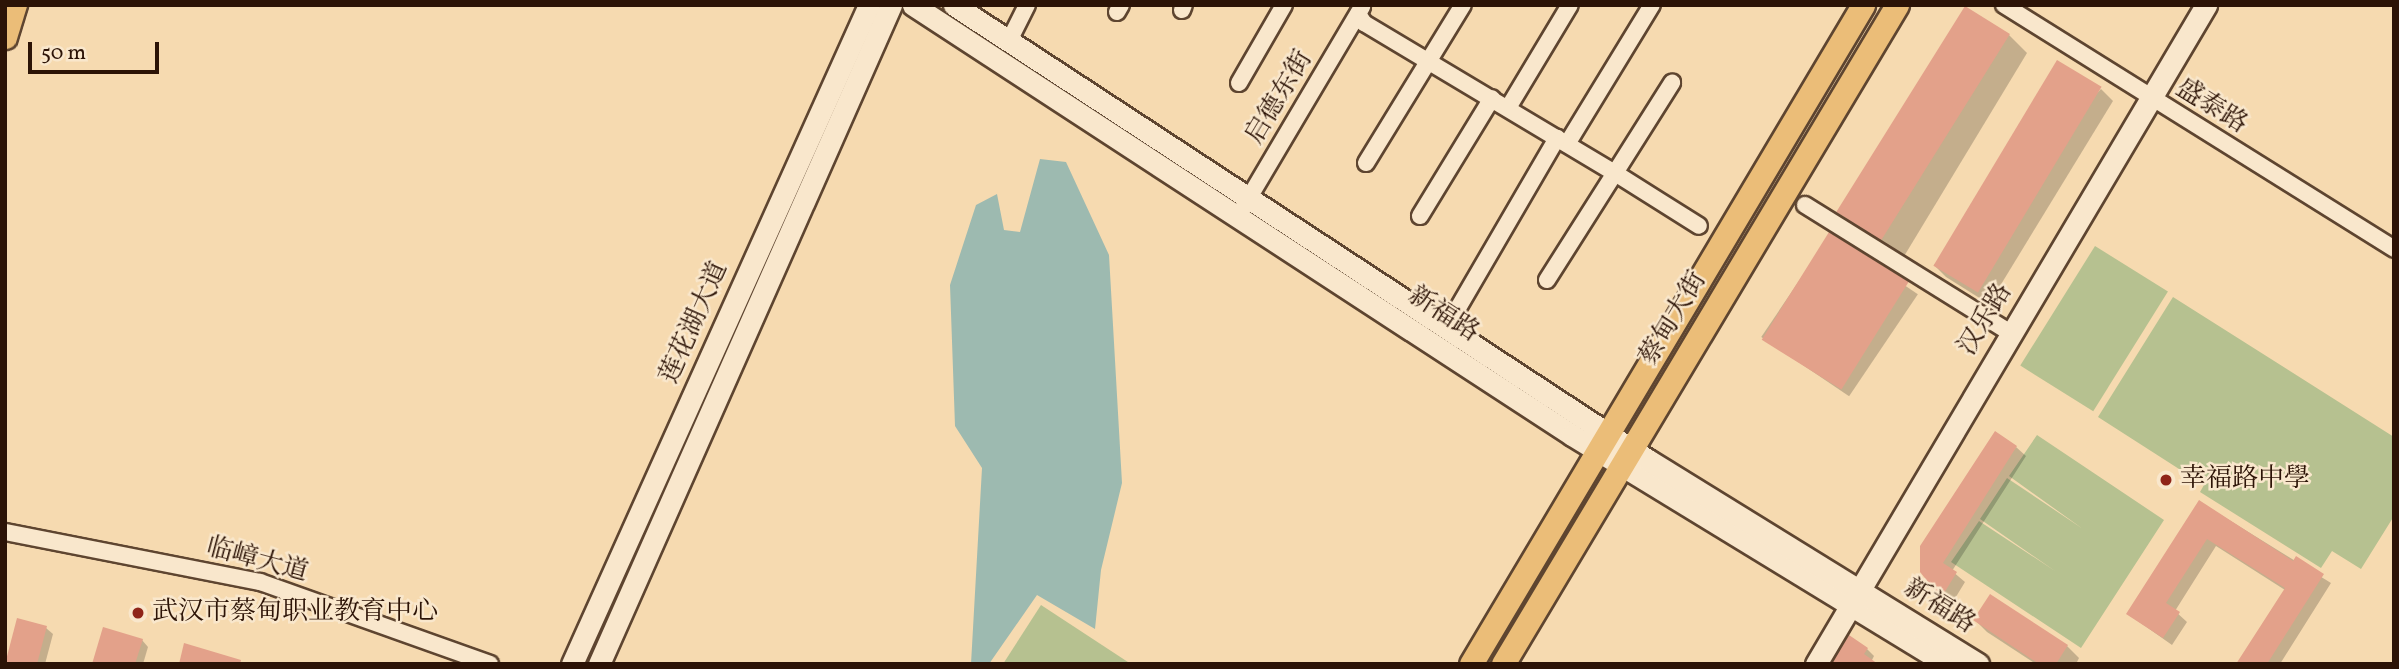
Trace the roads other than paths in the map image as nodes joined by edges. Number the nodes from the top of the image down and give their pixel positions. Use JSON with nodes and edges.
{"nodes":[{"id":1,"x":15,"y":5,"type":"edge"},
{"id":2,"x":869,"y":5,"type":"edge"},
{"id":3,"x":891,"y":5,"type":"edge"},
{"id":4,"x":913,"y":5,"type":"edge"},
{"id":5,"x":954,"y":5,"type":"edge"},
{"id":6,"x":1027,"y":5,"type":"edge"},
{"id":7,"x":1284,"y":5,"type":"edge"},
{"id":8,"x":1463,"y":5,"type":"edge"},
{"id":9,"x":1570,"y":5,"type":"edge"},
{"id":10,"x":1652,"y":5,"type":"edge"},
{"id":11,"x":1863,"y":5,"type":"edge"},
{"id":12,"x":1896,"y":5,"type":"edge"},
{"id":13,"x":2004,"y":5,"type":"edge"},
{"id":14,"x":2206,"y":5,"type":"edge"},
{"id":15,"x":1361,"y":10,"type":"edge"},
{"id":16,"x":5,"y":37,"type":"edge"},
{"id":17,"x":1009,"y":41,"type":"junction"},
{"id":18,"x":1429,"y":61,"type":"junction"},
{"id":19,"x":1239,"y":83,"type":"dead end"},
{"id":20,"x":1672,"y":83,"type":"dead end"},
{"id":21,"x":1492,"y":98,"type":"junction"},
{"id":22,"x":2150,"y":99,"type":"junction"},
{"id":23,"x":1508,"y":108,"type":"junction"},
{"id":24,"x":1562,"y":141,"type":"junction"},
{"id":25,"x":1366,"y":163,"type":"dead end"},
{"id":26,"x":1615,"y":173,"type":"junction"},
{"id":27,"x":1805,"y":205,"type":"dead end"},
{"id":28,"x":1244,"y":207,"type":"junction"},
{"id":29,"x":1420,"y":216,"type":"dead end"},
{"id":30,"x":1699,"y":226,"type":"dead end"},
{"id":31,"x":2394,"y":249,"type":"edge"},
{"id":32,"x":1547,"y":280,"type":"dead end"},
{"id":33,"x":1447,"y":327,"type":"junction"},
{"id":34,"x":2011,"y":333,"type":"junction"},
{"id":35,"x":1603,"y":442,"type":"junction"},
{"id":36,"x":1625,"y":456,"type":"junction"},
{"id":37,"x":5,"y":532,"type":"edge"},
{"id":38,"x":1856,"y":597,"type":"junction"},
{"id":39,"x":490,"y":664,"type":"edge"},
{"id":40,"x":572,"y":664,"type":"edge"},
{"id":41,"x":600,"y":664,"type":"edge"},
{"id":42,"x":1471,"y":664,"type":"edge"},
{"id":43,"x":1503,"y":664,"type":"edge"},
{"id":44,"x":1816,"y":664,"type":"edge"},
{"id":45,"x":1947,"y":664,"type":"edge"},
{"id":46,"x":1978,"y":664,"type":"edge"}],
"edges":[{"from":1,"to":16,"type":"main road"},
{"from":2,"to":40,"type":"street","name":"莲花湖大道"},
{"from":3,"to":41,"type":"street","name":"莲花湖大道"},
{"from":4,"to":28,"type":"street","name":"新福路"},
{"from":5,"to":17,"type":"street","name":"新福路"},
{"from":6,"to":17,"type":"street"},
{"from":7,"to":19,"type":"street"},
{"from":8,"to":18,"type":"street"},
{"from":9,"to":23,"type":"street"},
{"from":10,"to":24,"type":"street"},
{"from":11,"to":35,"type":"main road","name":"蔡甸大街"},
{"from":12,"to":36,"type":"main road","name":"蔡甸大街"},
{"from":13,"to":22,"type":"street","name":"盛泰路"},
{"from":14,"to":22,"type":"street","name":"汉乐路"},
{"from":15,"to":18,"type":"street"},
{"from":15,"to":28,"type":"street","name":"启德东街"},
{"from":17,"to":28,"type":"street","name":"新福路"},
{"from":18,"to":21,"type":"street"},
{"from":18,"to":25,"type":"street"},
{"from":20,"to":26,"type":"street"},
{"from":21,"to":23,"type":"street"},
{"from":21,"to":29,"type":"street"},
{"from":22,"to":31,"type":"street","name":"盛泰路"},
{"from":22,"to":34,"type":"street","name":"汉乐路"},
{"from":23,"to":24,"type":"street"},
{"from":24,"to":26,"type":"street"},
{"from":24,"to":33,"type":"street"},
{"from":26,"to":30,"type":"street"},
{"from":26,"to":32,"type":"street"},
{"from":27,"to":34,"type":"street"},
{"from":28,"to":33,"type":"street","name":"新福路"},
{"from":28,"to":35,"type":"street","name":"新福路"},
{"from":33,"to":35,"type":"street","name":"新福路"},
{"from":34,"to":38,"type":"street","name":"汉乐路"},
{"from":35,"to":36,"type":"street","name":"新福路"},
{"from":35,"to":42,"type":"main road","name":"蔡甸大街"},
{"from":36,"to":38,"type":"street","name":"新福路"},
{"from":36,"to":43,"type":"main road","name":"蔡甸大街"},
{"from":37,"to":39,"type":"street","name":"临嶂大道"},
{"from":38,"to":44,"type":"street","name":"汉乐路"},
{"from":38,"to":45,"type":"street","name":"新福路"},
{"from":38,"to":46,"type":"street","name":"新福路"}]}
